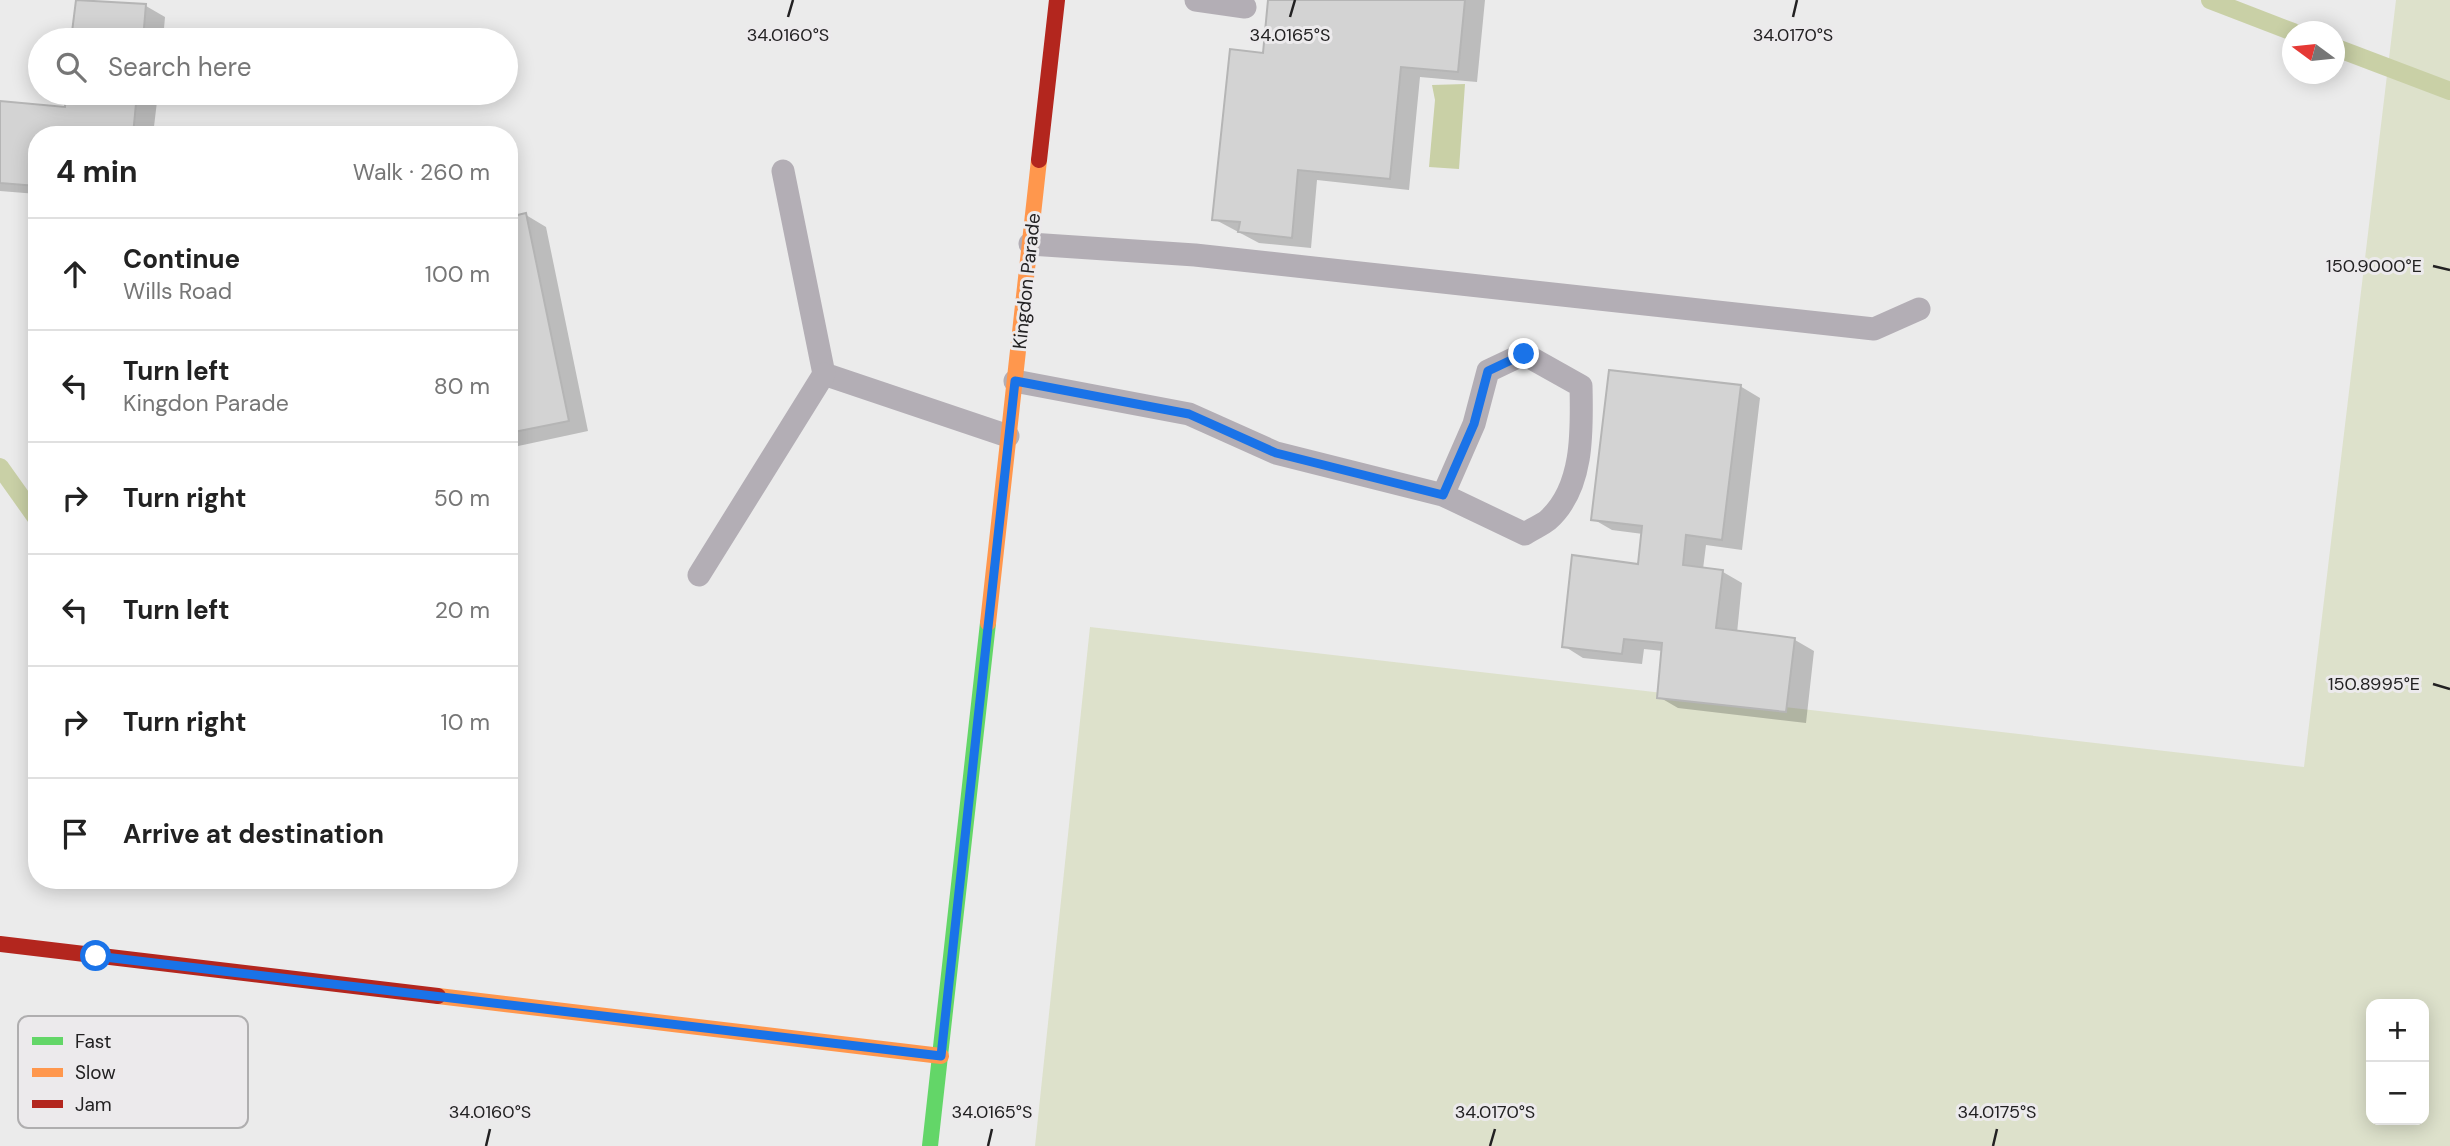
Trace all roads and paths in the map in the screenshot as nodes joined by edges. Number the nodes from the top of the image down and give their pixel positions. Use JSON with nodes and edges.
{"nodes":[{"id":1,"x":1057,"y":0,"type":"edge"},
{"id":2,"x":1196,"y":0,"type":"edge"},
{"id":3,"x":1245,"y":7,"type":"dead end"},
{"id":4,"x":783,"y":171,"type":"dead end"},
{"id":5,"x":1030,"y":244,"type":"junction"},
{"id":6,"x":1919,"y":309,"type":"dead end"},
{"id":7,"x":824,"y":374,"type":"junction"},
{"id":8,"x":1015,"y":381,"type":"junction"},
{"id":9,"x":1008,"y":436,"type":"junction"},
{"id":10,"x":1443,"y":495,"type":"junction"},
{"id":11,"x":699,"y":575,"type":"dead end"},
{"id":12,"x":0,"y":944,"type":"edge"},
{"id":13,"x":941,"y":1056,"type":"junction"},
{"id":14,"x":929,"y":1146,"type":"edge"}],
"edges":[{"from":1,"to":5,"type":"street","name":"Kingdon Parade"},
{"from":2,"to":3,"type":"lane"},
{"from":4,"to":7,"type":"lane"},
{"from":5,"to":6,"type":"lane"},
{"from":5,"to":8,"type":"street","name":"Kingdon Parade"},
{"from":7,"to":9,"type":"lane"},
{"from":7,"to":11,"type":"lane"},
{"from":8,"to":9,"type":"street","name":"Kingdon Parade"},
{"from":8,"to":10,"type":"lane"},
{"from":9,"to":13,"type":"street","name":"Kingdon Parade"},
{"from":10,"to":10,"type":"lane"},
{"from":12,"to":13,"type":"street"},
{"from":13,"to":14,"type":"street","name":"Kingdon Parade"}]}
